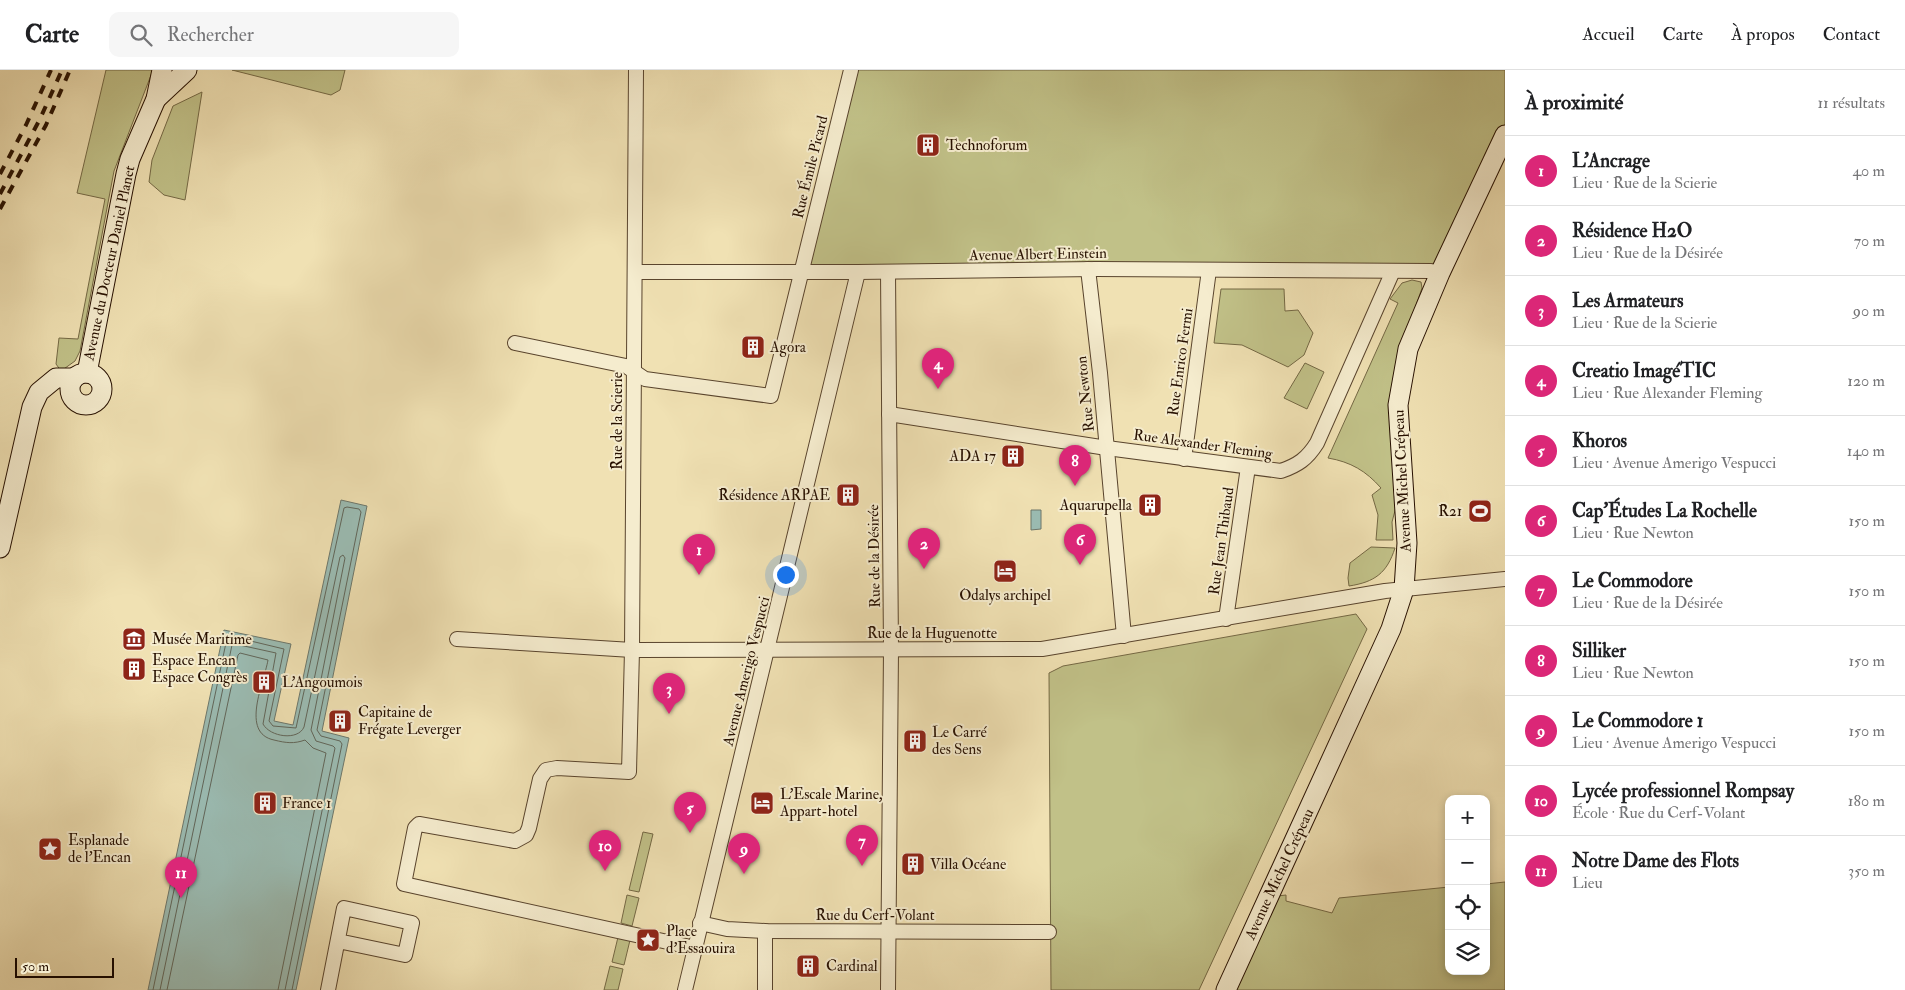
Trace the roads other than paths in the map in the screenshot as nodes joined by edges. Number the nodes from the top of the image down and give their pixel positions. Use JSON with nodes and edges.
{"nodes":[{"id":1,"x":162,"y":70,"type":"edge"},
{"id":2,"x":187,"y":70,"type":"edge"},
{"id":3,"x":636,"y":70,"type":"edge"},
{"id":4,"x":851,"y":70,"type":"edge"},
{"id":5,"x":156,"y":99,"type":"junction"},
{"id":6,"x":1505,"y":136,"type":"edge"},
{"id":7,"x":1088,"y":269,"type":"junction"},
{"id":8,"x":1209,"y":270,"type":"junction"},
{"id":9,"x":1393,"y":271,"type":"junction"},
{"id":10,"x":635,"y":272,"type":"junction"},
{"id":11,"x":801,"y":272,"type":"junction"},
{"id":12,"x":858,"y":272,"type":"junction"},
{"id":13,"x":888,"y":272,"type":"junction"},
{"id":14,"x":1440,"y":273,"type":"junction"},
{"id":15,"x":515,"y":342,"type":"dead end"},
{"id":16,"x":634,"y":372,"type":"junction"},
{"id":17,"x":889,"y":414,"type":"junction"},
{"id":18,"x":1106,"y":448,"type":"junction"},
{"id":19,"x":1184,"y":459,"type":"junction"},
{"id":20,"x":1248,"y":467,"type":"junction"},
{"id":21,"x":0,"y":548,"type":"edge"},
{"id":22,"x":1505,"y":579,"type":"edge"},
{"id":23,"x":1404,"y":590,"type":"junction"},
{"id":24,"x":1226,"y":619,"type":"junction"},
{"id":25,"x":1124,"y":636,"type":"junction"},
{"id":26,"x":457,"y":639,"type":"dead end"},
{"id":27,"x":768,"y":649,"type":"junction"},
{"id":28,"x":632,"y":650,"type":"junction"},
{"id":29,"x":891,"y":650,"type":"junction"},
{"id":30,"x":700,"y":923,"type":"junction"},
{"id":31,"x":765,"y":931,"type":"junction"},
{"id":32,"x":888,"y":931,"type":"junction"},
{"id":33,"x":1050,"y":932,"type":"dead end"},
{"id":34,"x":338,"y":941,"type":"junction"},
{"id":35,"x":695,"y":948,"type":"junction"},
{"id":36,"x":328,"y":990,"type":"edge"},
{"id":37,"x":685,"y":990,"type":"edge"},
{"id":38,"x":765,"y":990,"type":"edge"},
{"id":39,"x":888,"y":990,"type":"edge"},
{"id":40,"x":1226,"y":990,"type":"edge"}],
"edges":[{"from":1,"to":5,"type":"street","name":"Avenue du Docteur Daniel Planet"},
{"from":2,"to":5,"type":"street","name":"Avenue du Docteur Daniel Planet"},
{"from":3,"to":10,"type":"street","name":"Rue de la Scierie"},
{"from":4,"to":11,"type":"street","name":"Rue Émile Picard"},
{"from":5,"to":21,"type":"street","name":"Avenue du Docteur Daniel Planet"},
{"from":6,"to":14,"type":"street","name":"Avenue Michel Crépeau"},
{"from":7,"to":8,"type":"street","name":"Avenue Albert Einstein"},
{"from":7,"to":13,"type":"street","name":"Avenue Albert Einstein"},
{"from":7,"to":18,"type":"street","name":"Rue Newton"},
{"from":8,"to":9,"type":"street","name":"Avenue Albert Einstein"},
{"from":8,"to":19,"type":"street","name":"Rue Enrico Fermi"},
{"from":9,"to":14,"type":"street","name":"Avenue Albert Einstein"},
{"from":9,"to":20,"type":"street","name":"Rue Alexander Fleming"},
{"from":10,"to":11,"type":"street","name":"Avenue Albert Einstein"},
{"from":10,"to":16,"type":"street","name":"Rue de la Scierie"},
{"from":11,"to":12,"type":"street","name":"Avenue Albert Einstein"},
{"from":11,"to":16,"type":"street","name":"Rue Émile Picard"},
{"from":12,"to":13,"type":"street","name":"Avenue Albert Einstein"},
{"from":12,"to":27,"type":"street","name":"Avenue Amerigo Vespucci"},
{"from":13,"to":17,"type":"street","name":"Rue de la Désirée"},
{"from":14,"to":23,"type":"street","name":"Avenue Michel Crépeau"},
{"from":15,"to":16,"type":"street"},
{"from":16,"to":28,"type":"street","name":"Rue de la Scierie"},
{"from":17,"to":18,"type":"street","name":"Rue Alexander Fleming"},
{"from":17,"to":29,"type":"street","name":"Rue de la Désirée"},
{"from":18,"to":19,"type":"street","name":"Rue Alexander Fleming"},
{"from":18,"to":25,"type":"street","name":"Rue Newton"},
{"from":19,"to":20,"type":"street","name":"Rue Alexander Fleming"},
{"from":20,"to":24,"type":"street","name":"Rue Jean Thibaud"},
{"from":22,"to":23,"type":"street","name":"Rue de la Huguenotte"},
{"from":23,"to":24,"type":"street","name":"Rue de la Huguenotte"},
{"from":23,"to":40,"type":"street","name":"Avenue Michel Crépeau"},
{"from":24,"to":25,"type":"street","name":"Rue de la Huguenotte"},
{"from":25,"to":29,"type":"street","name":"Rue de la Huguenotte"},
{"from":26,"to":28,"type":"street","name":"Rue de la Huguenotte"},
{"from":27,"to":28,"type":"street","name":"Rue de la Huguenotte"},
{"from":27,"to":29,"type":"street","name":"Rue de la Huguenotte"},
{"from":27,"to":30,"type":"street","name":"Avenue Amerigo Vespucci"},
{"from":28,"to":35,"type":"street","name":"Rue de la Scierie"},
{"from":29,"to":32,"type":"street","name":"Rue de la Désirée"},
{"from":30,"to":31,"type":"street","name":"Rue du Cerf-Volant"},
{"from":30,"to":35,"type":"street","name":"Avenue Amerigo Vespucci"},
{"from":31,"to":32,"type":"street","name":"Rue du Cerf-Volant"},
{"from":31,"to":38,"type":"street"},
{"from":32,"to":33,"type":"street","name":"Rue du Cerf-Volant"},
{"from":32,"to":39,"type":"street","name":"Rue de la Désirée"},
{"from":34,"to":34,"type":"street"},
{"from":34,"to":36,"type":"street"},
{"from":35,"to":37,"type":"street","name":"Avenue Amerigo Vespucci"}]}
